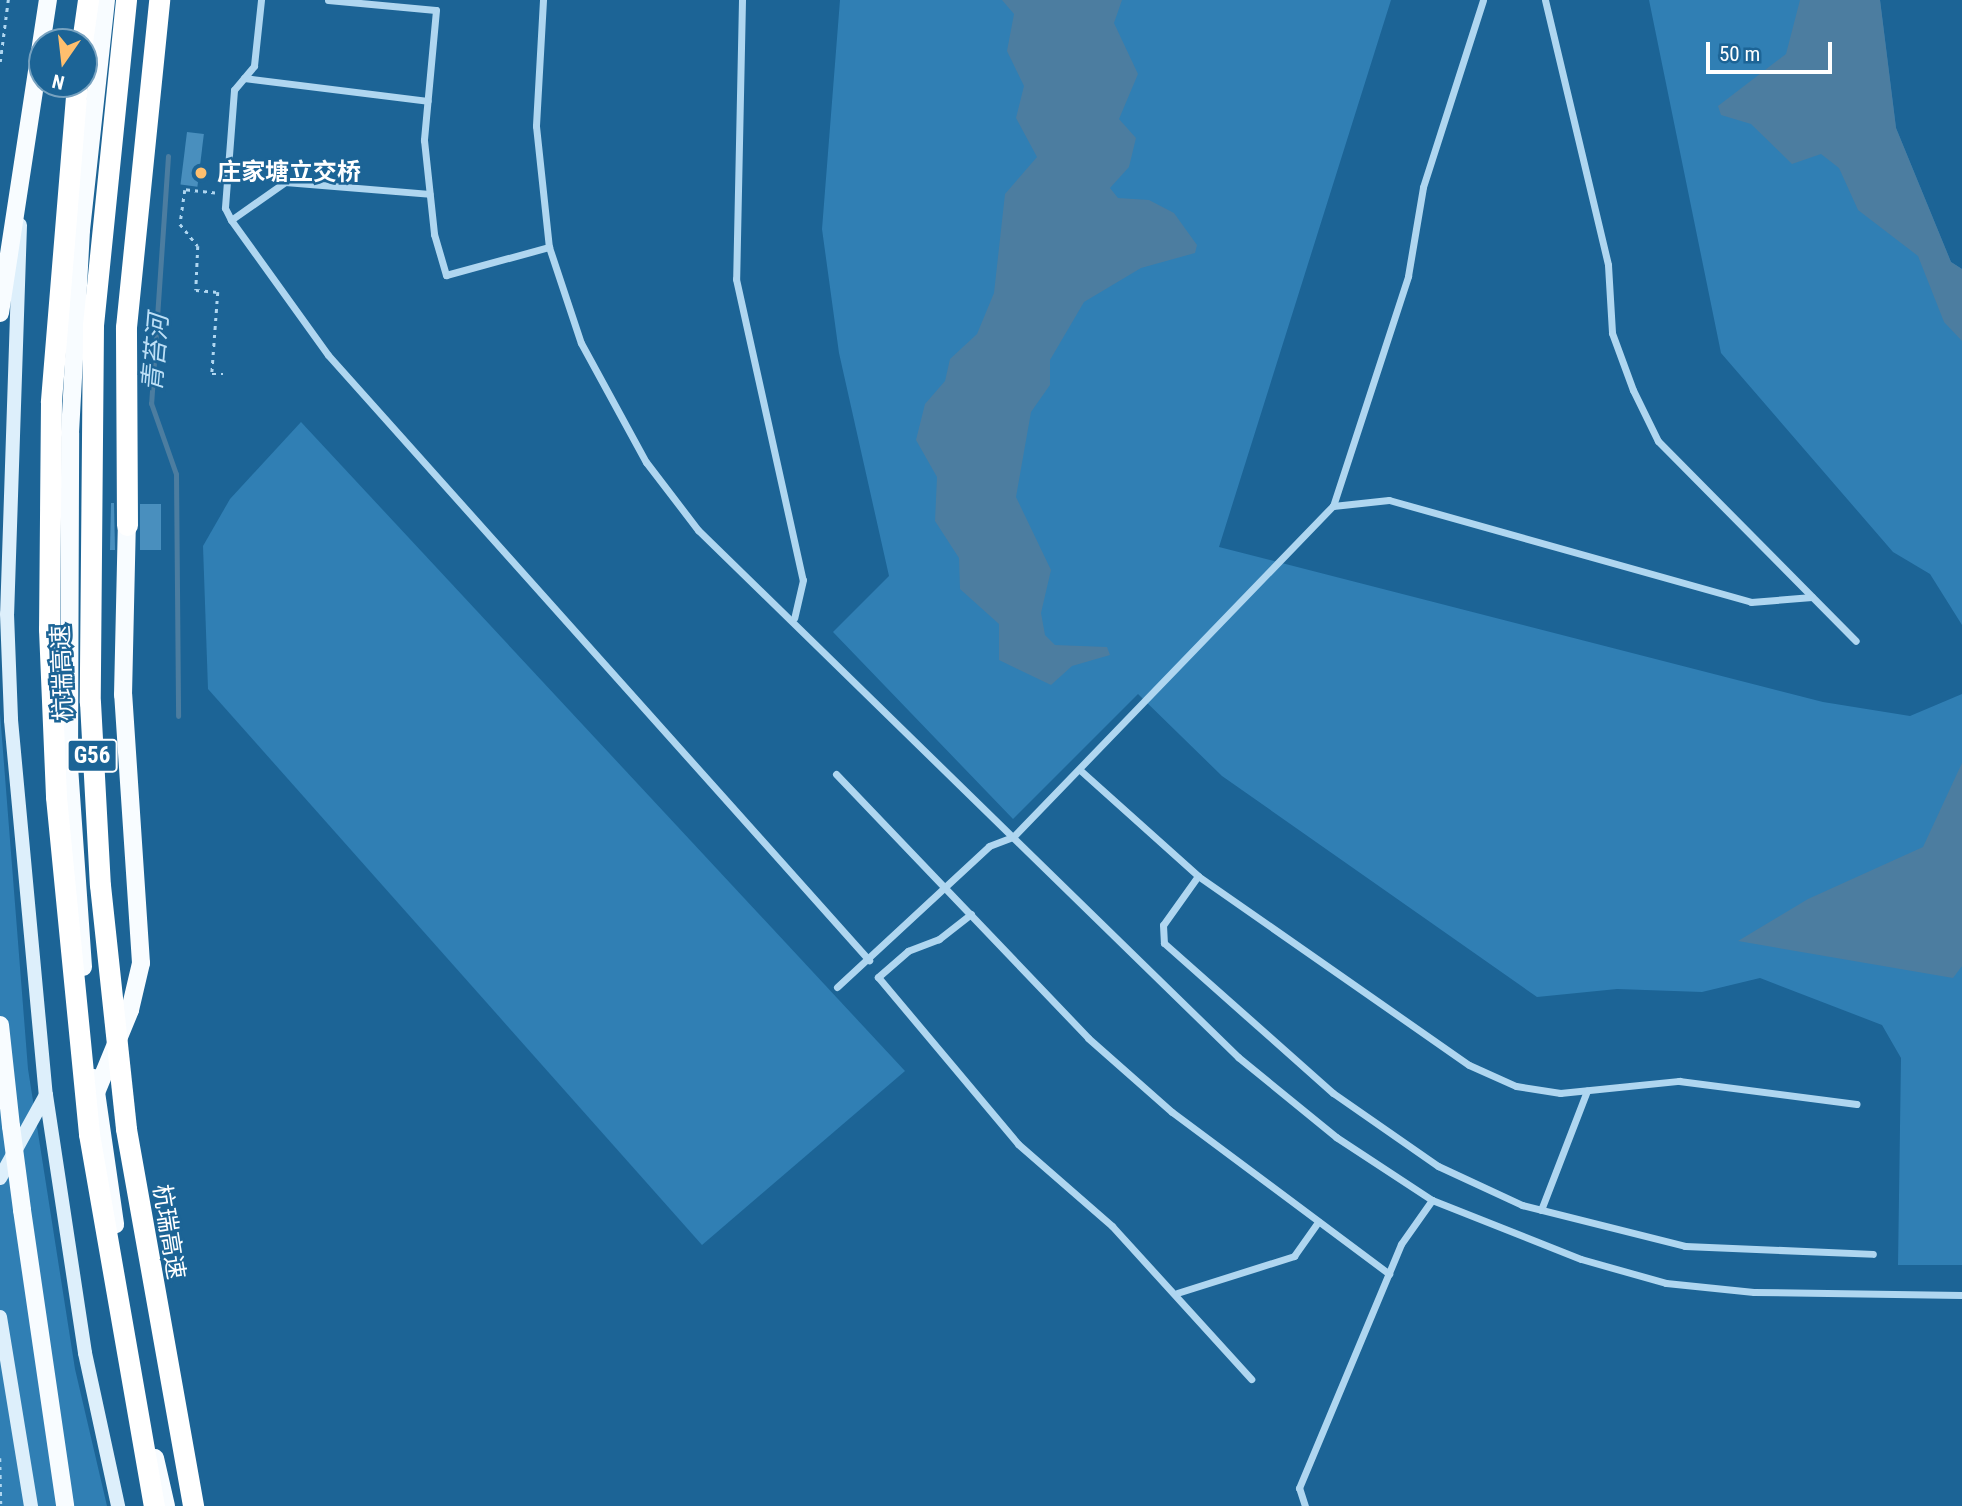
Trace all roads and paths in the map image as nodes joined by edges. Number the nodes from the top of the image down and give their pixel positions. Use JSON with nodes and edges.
{"nodes":[{"id":1,"x":8,"y":0,"type":"edge"},
{"id":2,"x":48,"y":0,"type":"edge"},
{"id":3,"x":88,"y":0,"type":"edge"},
{"id":4,"x":106,"y":0,"type":"edge"},
{"id":5,"x":126,"y":0,"type":"edge"},
{"id":6,"x":159,"y":0,"type":"edge"},
{"id":7,"x":261,"y":0,"type":"edge"},
{"id":8,"x":328,"y":0,"type":"edge"},
{"id":9,"x":543,"y":0,"type":"edge"},
{"id":10,"x":742,"y":0,"type":"edge"},
{"id":11,"x":1483,"y":0,"type":"edge"},
{"id":12,"x":1545,"y":0,"type":"edge"},
{"id":13,"x":84,"y":28,"type":"edge"},
{"id":14,"x":0,"y":62,"type":"edge"},
{"id":15,"x":244,"y":78,"type":"junction"},
{"id":16,"x":76,"y":98,"type":"edge"},
{"id":17,"x":428,"y":100,"type":"junction"},
{"id":18,"x":22,"y":181,"type":"junction"},
{"id":19,"x":430,"y":194,"type":"junction"},
{"id":20,"x":226,"y":195,"type":"junction"},
{"id":21,"x":231,"y":220,"type":"junction"},
{"id":22,"x":548,"y":247,"type":"junction"},
{"id":23,"x":0,"y":254,"type":"edge"},
{"id":24,"x":0,"y":313,"type":"edge"},
{"id":25,"x":223,"y":374,"type":"dead end"},
{"id":26,"x":1333,"y":506,"type":"junction"},
{"id":27,"x":128,"y":525,"type":"joint"},
{"id":28,"x":1812,"y":597,"type":"junction"},
{"id":29,"x":794,"y":618,"type":"junction"},
{"id":30,"x":1856,"y":641,"type":"dead end"},
{"id":31,"x":1080,"y":769,"type":"junction"},
{"id":32,"x":836,"y":774,"type":"dead end"},
{"id":33,"x":1013,"y":837,"type":"junction"},
{"id":34,"x":1198,"y":876,"type":"junction"},
{"id":35,"x":946,"y":887,"type":"junction"},
{"id":36,"x":971,"y":914,"type":"junction"},
{"id":37,"x":869,"y":960,"type":"junction"},
{"id":38,"x":837,"y":987,"type":"dead end"},
{"id":39,"x":0,"y":1026,"type":"edge"},
{"id":40,"x":1587,"y":1091,"type":"junction"},
{"id":41,"x":95,"y":1095,"type":"junction"},
{"id":42,"x":46,"y":1096,"type":"junction"},
{"id":43,"x":1857,"y":1104,"type":"dead end"},
{"id":44,"x":0,"y":1178,"type":"edge"},
{"id":45,"x":1432,"y":1200,"type":"junction"},
{"id":46,"x":1541,"y":1210,"type":"junction"},
{"id":47,"x":1318,"y":1222,"type":"junction"},
{"id":48,"x":1873,"y":1255,"type":"dead end"},
{"id":49,"x":1389,"y":1274,"type":"junction"},
{"id":50,"x":1177,"y":1293,"type":"junction"},
{"id":51,"x":1962,"y":1295,"type":"edge"},
{"id":52,"x":0,"y":1317,"type":"edge"},
{"id":53,"x":1251,"y":1379,"type":"dead end"},
{"id":54,"x":0,"y":1458,"type":"edge"},
{"id":55,"x":27,"y":1503,"type":"edge"},
{"id":56,"x":1,"y":1506,"type":"edge"},
{"id":57,"x":65,"y":1506,"type":"edge"},
{"id":58,"x":118,"y":1506,"type":"edge"},
{"id":59,"x":154,"y":1506,"type":"edge"},
{"id":60,"x":166,"y":1506,"type":"edge"},
{"id":61,"x":193,"y":1506,"type":"edge"},
{"id":62,"x":1305,"y":1506,"type":"edge"}],
"edges":[{"from":1,"to":14,"type":"path"},
{"from":2,"to":18,"type":"main road"},
{"from":3,"to":13,"type":"highway"},
{"from":4,"to":41,"type":"main road"},
{"from":5,"to":61,"type":"highway","name":"杭瑞高速","number":"G56","bridge":true},
{"from":6,"to":27,"type":"highway"},
{"from":7,"to":15,"type":"street"},
{"from":8,"to":17,"type":"street"},
{"from":9,"to":22,"type":"street"},
{"from":10,"to":29,"type":"street"},
{"from":11,"to":26,"type":"street"},
{"from":12,"to":28,"type":"street"},
{"from":15,"to":17,"type":"street"},
{"from":15,"to":20,"type":"street"},
{"from":16,"to":59,"type":"highway","name":"杭瑞高速","number":"G56"},
{"from":17,"to":19,"type":"street"},
{"from":18,"to":23,"type":"main road"},
{"from":18,"to":24,"type":"main road"},
{"from":18,"to":42,"type":"main road"},
{"from":19,"to":21,"type":"street"},
{"from":19,"to":22,"type":"street"},
{"from":20,"to":21,"type":"street"},
{"from":20,"to":25,"type":"path"},
{"from":21,"to":37,"type":"street"},
{"from":22,"to":29,"type":"street"},
{"from":26,"to":28,"type":"street"},
{"from":26,"to":31,"type":"street"},
{"from":27,"to":41,"type":"main road"},
{"from":28,"to":30,"type":"street"},
{"from":29,"to":33,"type":"street"},
{"from":31,"to":33,"type":"street"},
{"from":31,"to":34,"type":"street"},
{"from":32,"to":35,"type":"street"},
{"from":33,"to":35,"type":"street"},
{"from":33,"to":45,"type":"street"},
{"from":34,"to":40,"type":"street"},
{"from":34,"to":46,"type":"street"},
{"from":35,"to":36,"type":"street"},
{"from":35,"to":37,"type":"street"},
{"from":36,"to":47,"type":"street"},
{"from":36,"to":50,"type":"street"},
{"from":37,"to":38,"type":"street"},
{"from":39,"to":57,"type":"main road","bridge":true},
{"from":40,"to":43,"type":"street"},
{"from":40,"to":46,"type":"street"},
{"from":41,"to":60,"type":"main road"},
{"from":42,"to":44,"type":"main road"},
{"from":42,"to":58,"type":"main road"},
{"from":45,"to":49,"type":"street"},
{"from":45,"to":51,"type":"street"},
{"from":46,"to":48,"type":"street"},
{"from":47,"to":49,"type":"street"},
{"from":47,"to":50,"type":"street"},
{"from":49,"to":62,"type":"street"},
{"from":50,"to":53,"type":"street"},
{"from":52,"to":55,"type":"main road"},
{"from":54,"to":56,"type":"path"}]}
